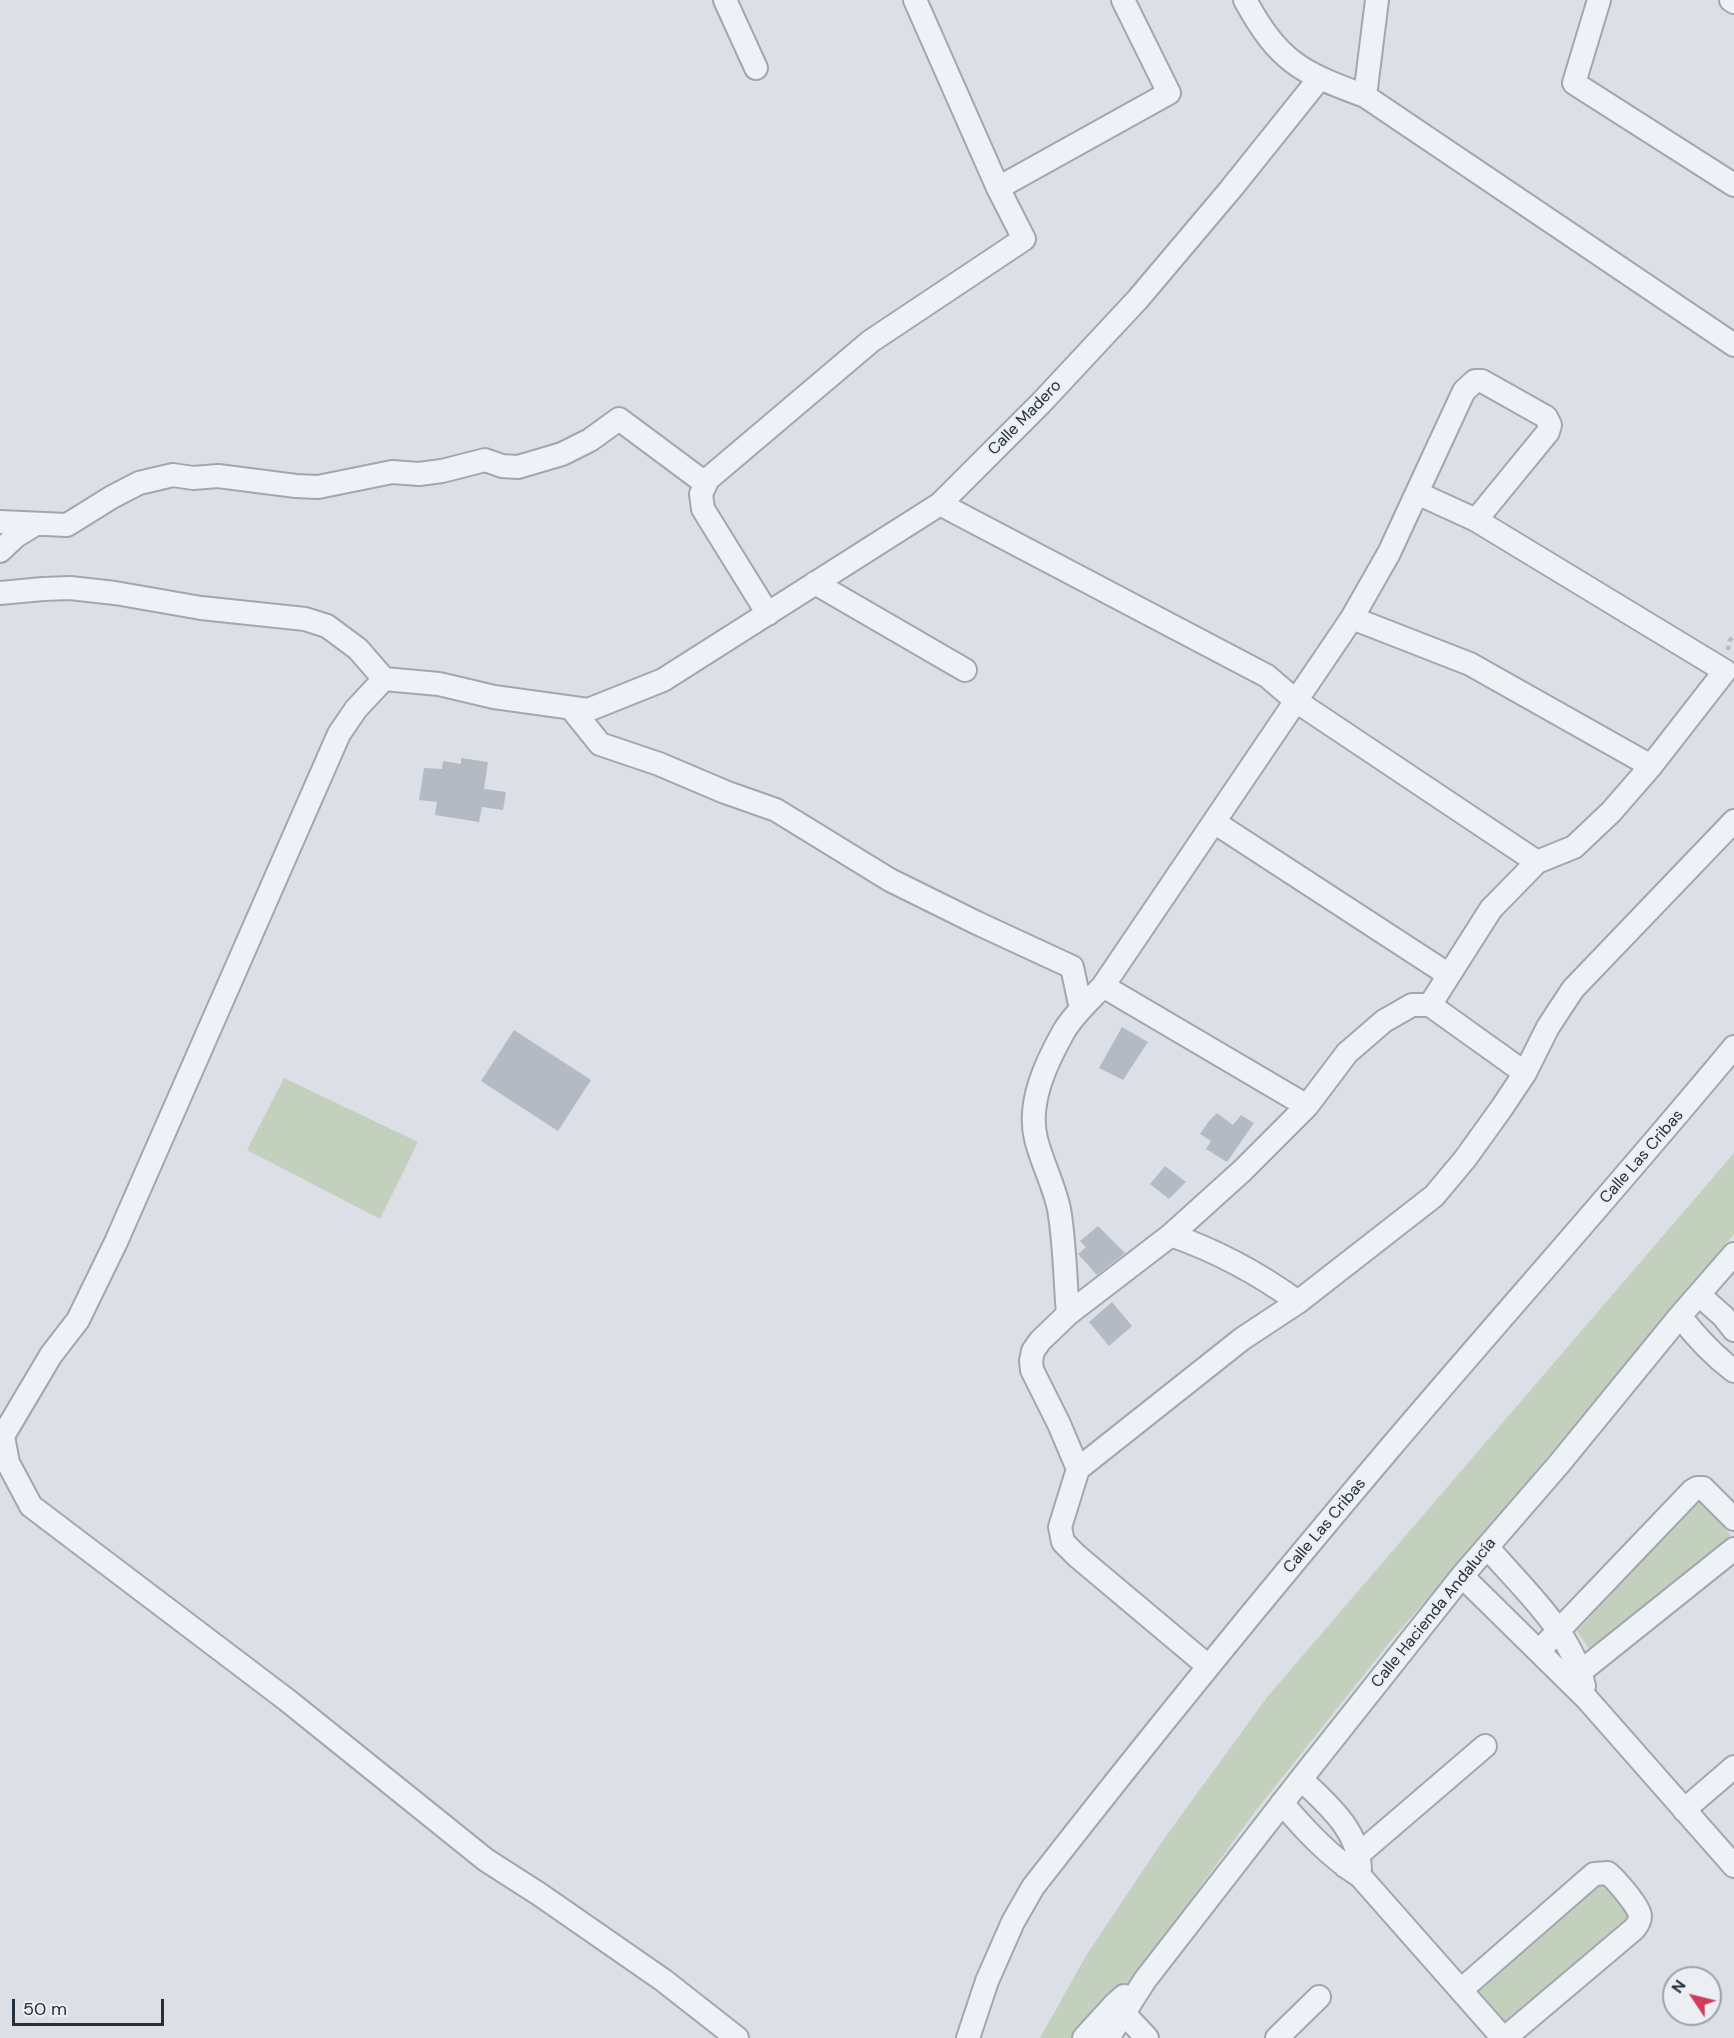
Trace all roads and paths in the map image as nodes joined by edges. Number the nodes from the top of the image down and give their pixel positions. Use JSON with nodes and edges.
{"nodes":[{"id":1,"x":725,"y":0,"type":"edge"},
{"id":2,"x":915,"y":0,"type":"edge"},
{"id":3,"x":1124,"y":0,"type":"edge"},
{"id":4,"x":1245,"y":0,"type":"edge"},
{"id":5,"x":1377,"y":0,"type":"edge"},
{"id":6,"x":1599,"y":0,"type":"edge"},
{"id":7,"x":756,"y":68,"type":"dead end"},
{"id":8,"x":1319,"y":79,"type":"junction"},
{"id":9,"x":1365,"y":96,"type":"junction"},
{"id":10,"x":1734,"y":185,"type":"edge"},
{"id":11,"x":998,"y":188,"type":"junction"},
{"id":12,"x":1734,"y":345,"type":"edge"},
{"id":13,"x":705,"y":483,"type":"junction"},
{"id":14,"x":1417,"y":493,"type":"junction"},
{"id":15,"x":940,"y":504,"type":"junction"},
{"id":16,"x":1476,"y":520,"type":"junction"},
{"id":17,"x":0,"y":522,"type":"edge"},
{"id":18,"x":34,"y":525,"type":"junction"},
{"id":19,"x":0,"y":551,"type":"edge"},
{"id":20,"x":815,"y":584,"type":"junction"},
{"id":21,"x":0,"y":593,"type":"edge"},
{"id":22,"x":768,"y":614,"type":"junction"},
{"id":23,"x":1352,"y":618,"type":"junction"},
{"id":24,"x":965,"y":670,"type":"dead end"},
{"id":25,"x":384,"y":679,"type":"junction"},
{"id":26,"x":1296,"y":701,"type":"junction"},
{"id":27,"x":571,"y":708,"type":"junction"},
{"id":28,"x":1651,"y":766,"type":"junction"},
{"id":29,"x":1734,"y":821,"type":"edge"},
{"id":30,"x":1214,"y":822,"type":"junction"},
{"id":31,"x":1537,"y":862,"type":"junction"},
{"id":32,"x":1449,"y":975,"type":"junction"},
{"id":33,"x":1103,"y":986,"type":"junction"},
{"id":34,"x":1430,"y":1005,"type":"junction"},
{"id":35,"x":1081,"y":1009,"type":"junction"},
{"id":36,"x":1734,"y":1047,"type":"edge"},
{"id":37,"x":1524,"y":1073,"type":"junction"},
{"id":38,"x":1307,"y":1107,"type":"junction"},
{"id":39,"x":1171,"y":1235,"type":"junction"},
{"id":40,"x":1734,"y":1254,"type":"edge"},
{"id":41,"x":1699,"y":1295,"type":"junction"},
{"id":42,"x":1298,"y":1302,"type":"junction"},
{"id":43,"x":1068,"y":1314,"type":"junction"},
{"id":44,"x":1680,"y":1316,"type":"junction"},
{"id":45,"x":1734,"y":1330,"type":"edge"},
{"id":46,"x":1729,"y":1358,"type":"edge"},
{"id":47,"x":1078,"y":1469,"type":"junction"},
{"id":48,"x":1734,"y":1519,"type":"edge"},
{"id":49,"x":1488,"y":1548,"type":"junction"},
{"id":50,"x":1734,"y":1549,"type":"edge"},
{"id":51,"x":1462,"y":1576,"type":"junction"},
{"id":52,"x":1559,"y":1630,"type":"junction"},
{"id":53,"x":1539,"y":1652,"type":"junction"},
{"id":54,"x":1208,"y":1666,"type":"junction"},
{"id":55,"x":1575,"y":1677,"type":"junction"},
{"id":56,"x":1485,"y":1746,"type":"dead end"},
{"id":57,"x":1734,"y":1767,"type":"edge"},
{"id":58,"x":1301,"y":1779,"type":"junction"},
{"id":59,"x":1282,"y":1803,"type":"junction"},
{"id":60,"x":1684,"y":1810,"type":"junction"},
{"id":61,"x":1347,"y":1828,"type":"junction"},
{"id":62,"x":1324,"y":1847,"type":"junction"},
{"id":63,"x":1355,"y":1866,"type":"junction"},
{"id":64,"x":1734,"y":1866,"type":"edge"},
{"id":65,"x":1461,"y":1990,"type":"junction"},
{"id":66,"x":1319,"y":1997,"type":"dead end"},
{"id":67,"x":1119,"y":2008,"type":"junction"},
{"id":68,"x":1097,"y":2035,"type":"edge"},
{"id":69,"x":737,"y":2038,"type":"edge"},
{"id":70,"x":968,"y":2038,"type":"edge"},
{"id":71,"x":1147,"y":2038,"type":"edge"},
{"id":72,"x":1277,"y":2038,"type":"edge"},
{"id":73,"x":1504,"y":2038,"type":"edge"}],
"edges":[{"from":1,"to":7,"type":"street"},
{"from":2,"to":11,"type":"street"},
{"from":3,"to":11,"type":"street"},
{"from":4,"to":8,"type":"street"},
{"from":5,"to":9,"type":"street"},
{"from":6,"to":10,"type":"street"},
{"from":8,"to":9,"type":"street"},
{"from":8,"to":15,"type":"street","name":"Calle Madero"},
{"from":9,"to":12,"type":"street"},
{"from":11,"to":13,"type":"street"},
{"from":13,"to":18,"type":"street"},
{"from":13,"to":22,"type":"street"},
{"from":14,"to":16,"type":"street"},
{"from":14,"to":16,"type":"street"},
{"from":14,"to":23,"type":"street"},
{"from":15,"to":20,"type":"street","name":"Calle Madero"},
{"from":15,"to":26,"type":"street"},
{"from":16,"to":28,"type":"street"},
{"from":17,"to":18,"type":"street"},
{"from":18,"to":19,"type":"street"},
{"from":20,"to":22,"type":"street","name":"Calle Madero"},
{"from":20,"to":24,"type":"street"},
{"from":21,"to":25,"type":"street"},
{"from":22,"to":27,"type":"street","name":"Calle Madero"},
{"from":23,"to":26,"type":"street"},
{"from":23,"to":28,"type":"street"},
{"from":25,"to":27,"type":"street","name":"Calle Madero"},
{"from":25,"to":69,"type":"street"},
{"from":26,"to":30,"type":"street"},
{"from":26,"to":31,"type":"street"},
{"from":27,"to":35,"type":"street"},
{"from":28,"to":31,"type":"street"},
{"from":29,"to":37,"type":"street"},
{"from":30,"to":32,"type":"street"},
{"from":30,"to":33,"type":"street"},
{"from":31,"to":32,"type":"street"},
{"from":32,"to":34,"type":"street"},
{"from":33,"to":35,"type":"street"},
{"from":33,"to":38,"type":"street"},
{"from":34,"to":37,"type":"street"},
{"from":34,"to":38,"type":"street"},
{"from":35,"to":43,"type":"street"},
{"from":36,"to":54,"type":"street","name":"Calle Las Cribas"},
{"from":37,"to":42,"type":"street"},
{"from":38,"to":39,"type":"street"},
{"from":39,"to":42,"type":"street"},
{"from":39,"to":43,"type":"street"},
{"from":40,"to":41,"type":"street","name":"Calle Hacienda Andalucía"},
{"from":41,"to":44,"type":"street","name":"Calle Hacienda Andalucía"},
{"from":41,"to":45,"type":"street"},
{"from":42,"to":47,"type":"street"},
{"from":43,"to":47,"type":"street"},
{"from":44,"to":46,"type":"street"},
{"from":44,"to":49,"type":"street","name":"Calle Hacienda Andalucía"},
{"from":47,"to":54,"type":"street"},
{"from":48,"to":52,"type":"street"},
{"from":49,"to":51,"type":"street","name":"Calle Hacienda Andalucía"},
{"from":49,"to":52,"type":"street"},
{"from":50,"to":55,"type":"street"},
{"from":51,"to":53,"type":"street"},
{"from":51,"to":58,"type":"street","name":"Calle Hacienda Andalucía"},
{"from":52,"to":53,"type":"street"},
{"from":52,"to":55,"type":"street"},
{"from":53,"to":55,"type":"street"},
{"from":54,"to":70,"type":"street","name":"Calle Las Cribas"},
{"from":55,"to":60,"type":"street"},
{"from":56,"to":63,"type":"street"},
{"from":57,"to":60,"type":"street"},
{"from":58,"to":59,"type":"street","name":"Calle Hacienda Andalucía"},
{"from":58,"to":61,"type":"street"},
{"from":59,"to":62,"type":"street"},
{"from":59,"to":67,"type":"street","name":"Calle Hacienda Andalucía"},
{"from":60,"to":64,"type":"street"},
{"from":61,"to":62,"type":"street"},
{"from":61,"to":63,"type":"street"},
{"from":62,"to":63,"type":"street"},
{"from":63,"to":65,"type":"street"},
{"from":65,"to":73,"type":"street"},
{"from":65,"to":73,"type":"street"},
{"from":66,"to":72,"type":"street"},
{"from":67,"to":68,"type":"street","name":"Calle Hacienda Andalucía"},
{"from":67,"to":71,"type":"street"}]}
